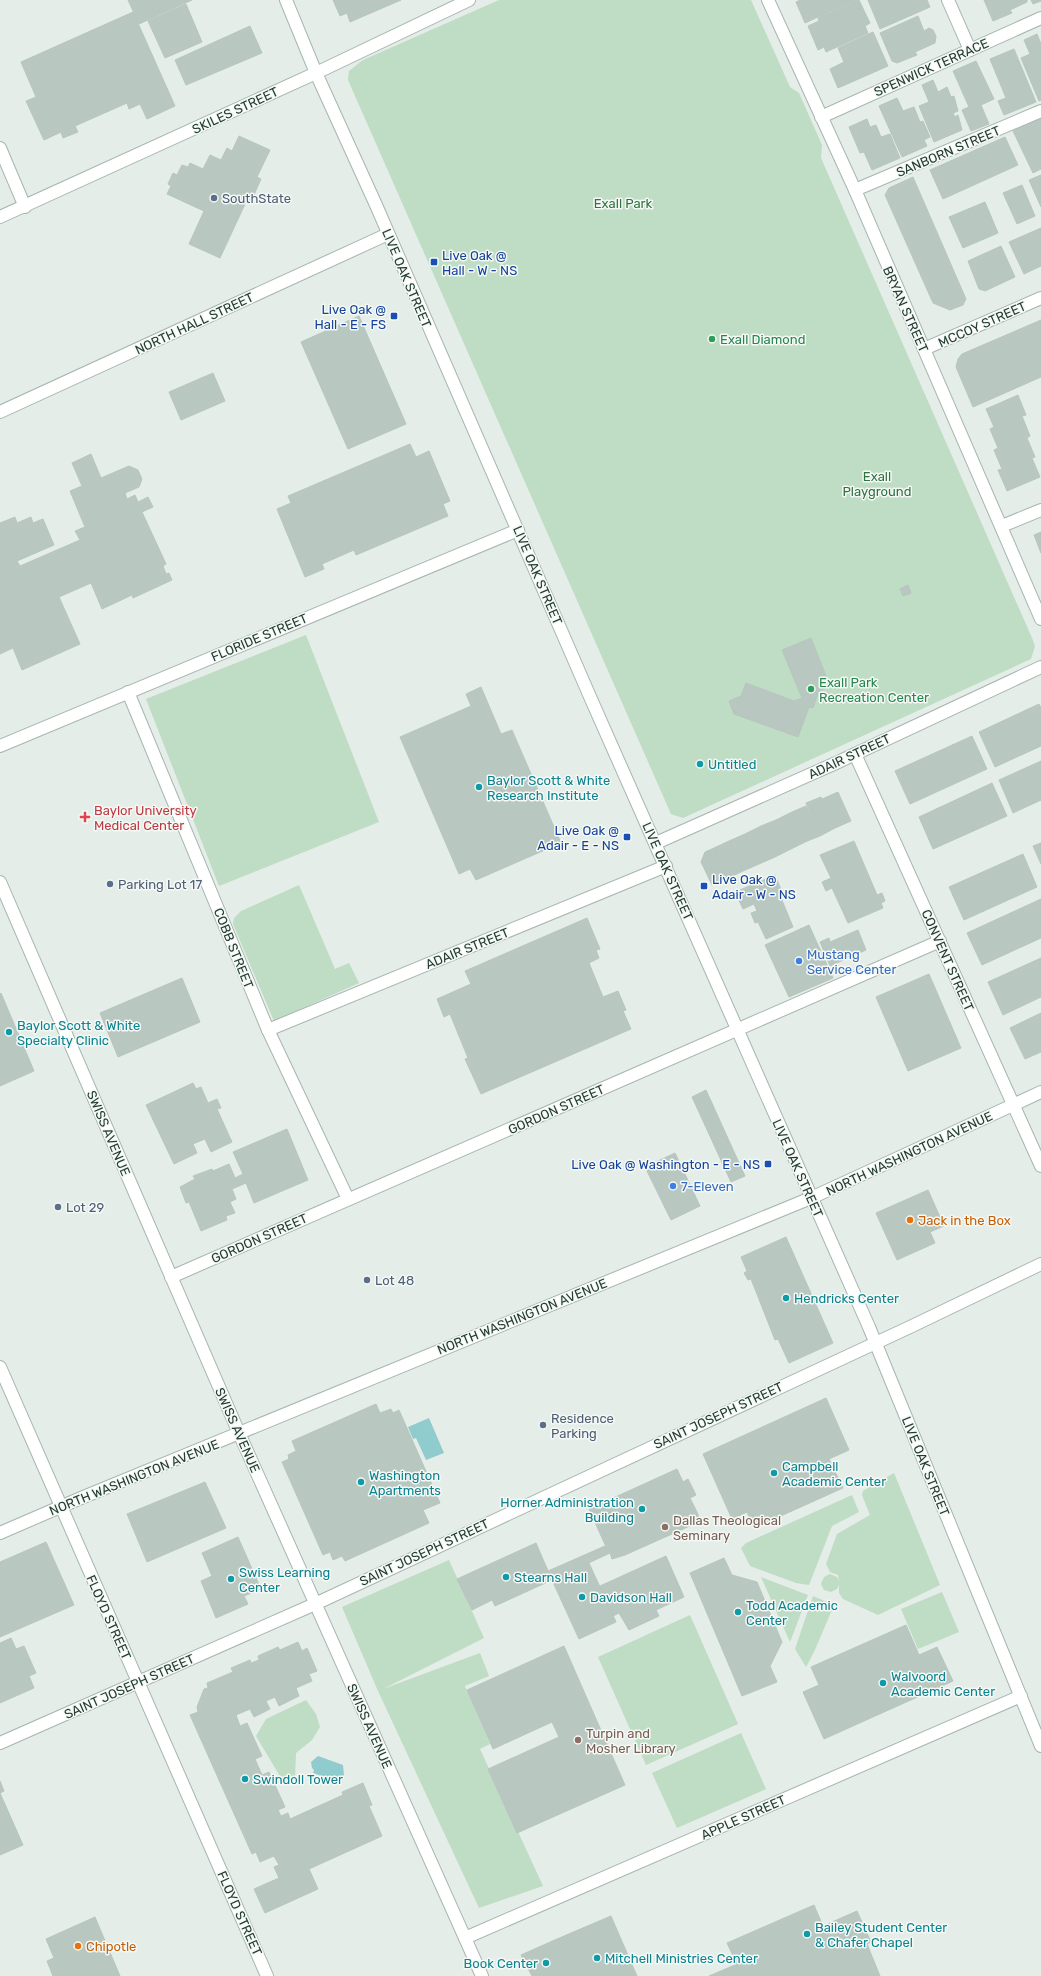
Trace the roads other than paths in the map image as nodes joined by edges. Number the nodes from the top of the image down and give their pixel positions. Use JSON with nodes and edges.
{"nodes":[{"id":1,"x":286,"y":0,"type":"edge"},
{"id":2,"x":469,"y":0,"type":"edge"},
{"id":3,"x":768,"y":0,"type":"edge"},
{"id":4,"x":948,"y":0,"type":"edge"},
{"id":5,"x":1041,"y":18,"type":"edge"},
{"id":6,"x":970,"y":50,"type":"junction"},
{"id":7,"x":316,"y":73,"type":"junction"},
{"id":8,"x":1041,"y":111,"type":"edge"},
{"id":9,"x":821,"y":117,"type":"junction"},
{"id":10,"x":0,"y":148,"type":"edge"},
{"id":11,"x":854,"y":190,"type":"junction"},
{"id":12,"x":25,"y":207,"type":"junction"},
{"id":13,"x":0,"y":217,"type":"edge"},
{"id":14,"x":388,"y":234,"type":"junction"},
{"id":15,"x":1041,"y":298,"type":"edge"},
{"id":16,"x":924,"y":349,"type":"junction"},
{"id":17,"x":0,"y":412,"type":"edge"},
{"id":18,"x":1041,"y":510,"type":"edge"},
{"id":19,"x":1002,"y":526,"type":"junction"},
{"id":20,"x":518,"y":530,"type":"junction"},
{"id":21,"x":1041,"y":619,"type":"edge"},
{"id":22,"x":1041,"y":667,"type":"edge"},
{"id":23,"x":128,"y":692,"type":"junction"},
{"id":24,"x":0,"y":746,"type":"edge"},
{"id":25,"x":855,"y":754,"type":"junction"},
{"id":26,"x":656,"y":843,"type":"junction"},
{"id":27,"x":666,"y":866,"type":"junction"},
{"id":28,"x":0,"y":882,"type":"edge"},
{"id":29,"x":940,"y":940,"type":"junction"},
{"id":30,"x":737,"y":1029,"type":"junction"},
{"id":31,"x":268,"y":1030,"type":"junction"},
{"id":32,"x":1041,"y":1092,"type":"edge"},
{"id":33,"x":1012,"y":1105,"type":"junction"},
{"id":34,"x":1041,"y":1166,"type":"edge"},
{"id":35,"x":811,"y":1198,"type":"junction"},
{"id":36,"x":348,"y":1200,"type":"junction"},
{"id":37,"x":1041,"y":1264,"type":"edge"},
{"id":38,"x":171,"y":1277,"type":"junction"},
{"id":39,"x":876,"y":1342,"type":"junction"},
{"id":40,"x":0,"y":1367,"type":"edge"},
{"id":41,"x":239,"y":1433,"type":"junction"},
{"id":42,"x":61,"y":1506,"type":"junction"},
{"id":43,"x":0,"y":1533,"type":"edge"},
{"id":44,"x":315,"y":1604,"type":"junction"},
{"id":45,"x":138,"y":1681,"type":"junction"},
{"id":46,"x":1020,"y":1696,"type":"junction"},
{"id":47,"x":0,"y":1743,"type":"edge"},
{"id":48,"x":1041,"y":1746,"type":"edge"},
{"id":49,"x":465,"y":1938,"type":"junction"},
{"id":50,"x":267,"y":1976,"type":"edge"},
{"id":51,"x":482,"y":1976,"type":"edge"}],
"edges":[{"from":1,"to":7,"type":"street","name":"LIVE OAK STREET"},
{"from":2,"to":7,"type":"street","name":"SKILES STREET"},
{"from":3,"to":9,"type":"street","name":"BRYAN STREET"},
{"from":4,"to":6,"type":"street"},
{"from":5,"to":6,"type":"street","name":"SPENWICK TERRACE"},
{"from":6,"to":9,"type":"street","name":"SPENWICK TERRACE"},
{"from":7,"to":12,"type":"street","name":"SKILES STREET"},
{"from":7,"to":14,"type":"street","name":"LIVE OAK STREET"},
{"from":8,"to":11,"type":"street","name":"SANBORN STREET"},
{"from":9,"to":11,"type":"street","name":"BRYAN STREET"},
{"from":10,"to":12,"type":"street"},
{"from":11,"to":16,"type":"street","name":"BRYAN STREET"},
{"from":12,"to":13,"type":"street","name":"SKILES STREET"},
{"from":14,"to":17,"type":"street","name":"NORTH HALL STREET"},
{"from":14,"to":20,"type":"street","name":"LIVE OAK STREET"},
{"from":15,"to":16,"type":"street","name":"MCCOY STREET"},
{"from":16,"to":19,"type":"street","name":"BRYAN STREET"},
{"from":18,"to":19,"type":"street"},
{"from":19,"to":21,"type":"street","name":"BRYAN STREET"},
{"from":20,"to":23,"type":"street","name":"FLORIDE STREET"},
{"from":20,"to":26,"type":"street","name":"LIVE OAK STREET"},
{"from":22,"to":25,"type":"street","name":"ADAIR STREET"},
{"from":23,"to":24,"type":"street","name":"FLORIDE STREET"},
{"from":23,"to":31,"type":"street","name":"COBB STREET"},
{"from":25,"to":26,"type":"street","name":"ADAIR STREET"},
{"from":25,"to":29,"type":"street","name":"CONVENT STREET"},
{"from":26,"to":27,"type":"street","name":"LIVE OAK STREET"},
{"from":27,"to":30,"type":"street","name":"LIVE OAK STREET"},
{"from":27,"to":31,"type":"street","name":"ADAIR STREET"},
{"from":28,"to":38,"type":"street","name":"SWISS AVENUE"},
{"from":29,"to":30,"type":"street","name":"GORDON STREET"},
{"from":29,"to":33,"type":"street","name":"CONVENT STREET"},
{"from":30,"to":35,"type":"street","name":"LIVE OAK STREET"},
{"from":30,"to":36,"type":"street","name":"GORDON STREET"},
{"from":31,"to":36,"type":"street","name":"COBB STREET"},
{"from":32,"to":33,"type":"street","name":"NORTH WASHINGTON AVENUE"},
{"from":33,"to":34,"type":"street","name":"CONVENT STREET"},
{"from":33,"to":35,"type":"street","name":"NORTH WASHINGTON AVENUE"},
{"from":35,"to":39,"type":"street","name":"LIVE OAK STREET"},
{"from":35,"to":41,"type":"street","name":"NORTH WASHINGTON AVENUE"},
{"from":36,"to":38,"type":"street","name":"GORDON STREET"},
{"from":37,"to":39,"type":"street","name":"SAINT JOSEPH STREET"},
{"from":38,"to":41,"type":"street","name":"SWISS AVENUE"},
{"from":39,"to":44,"type":"street","name":"SAINT JOSEPH STREET"},
{"from":39,"to":46,"type":"street","name":"LIVE OAK STREET"},
{"from":40,"to":42,"type":"street","name":"FLOYD STREET"},
{"from":41,"to":42,"type":"street","name":"NORTH WASHINGTON AVENUE"},
{"from":41,"to":44,"type":"street","name":"SWISS AVENUE"},
{"from":42,"to":43,"type":"street","name":"NORTH WASHINGTON AVENUE"},
{"from":42,"to":45,"type":"street","name":"FLOYD STREET"},
{"from":44,"to":45,"type":"street","name":"SAINT JOSEPH STREET"},
{"from":44,"to":49,"type":"street","name":"SWISS AVENUE"},
{"from":45,"to":47,"type":"street","name":"SAINT JOSEPH STREET"},
{"from":45,"to":50,"type":"street","name":"FLOYD STREET"},
{"from":46,"to":48,"type":"street","name":"LIVE OAK STREET"},
{"from":46,"to":49,"type":"street","name":"APPLE STREET"},
{"from":49,"to":51,"type":"street","name":"SWISS AVENUE"}]}
